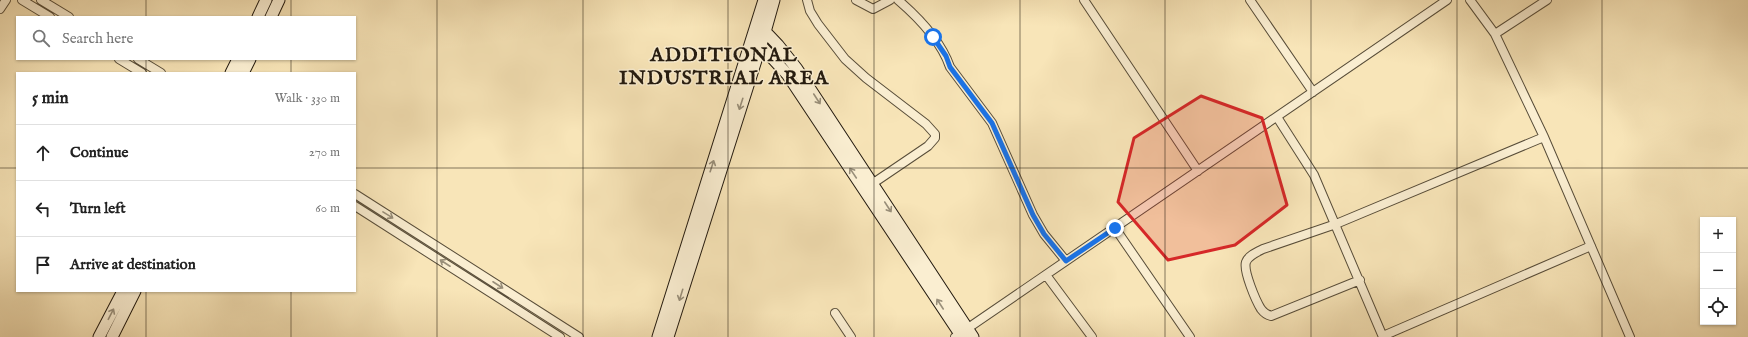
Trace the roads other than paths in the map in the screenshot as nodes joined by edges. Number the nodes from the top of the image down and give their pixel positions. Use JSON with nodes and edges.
{"nodes":[{"id":1,"x":6,"y":0,"type":"edge"},
{"id":2,"x":22,"y":0,"type":"edge"},
{"id":3,"x":41,"y":0,"type":"edge"},
{"id":4,"x":266,"y":0,"type":"edge"},
{"id":5,"x":279,"y":0,"type":"edge"},
{"id":6,"x":764,"y":0,"type":"edge"},
{"id":7,"x":774,"y":0,"type":"edge"},
{"id":8,"x":807,"y":0,"type":"edge"},
{"id":9,"x":856,"y":0,"type":"edge"},
{"id":10,"x":890,"y":0,"type":"edge"},
{"id":11,"x":898,"y":0,"type":"edge"},
{"id":12,"x":1250,"y":0,"type":"edge"},
{"id":13,"x":1447,"y":0,"type":"edge"},
{"id":14,"x":1470,"y":0,"type":"edge"},
{"id":15,"x":1547,"y":0,"type":"edge"},
{"id":16,"x":1085,"y":1,"type":"edge"},
{"id":17,"x":0,"y":9,"type":"edge"},
{"id":18,"x":48,"y":16,"type":"edge"},
{"id":19,"x":67,"y":16,"type":"edge"},
{"id":20,"x":258,"y":16,"type":"edge"},
{"id":21,"x":271,"y":16,"type":"edge"},
{"id":22,"x":762,"y":28,"type":"junction"},
{"id":23,"x":1495,"y":34,"type":"junction"},
{"id":24,"x":757,"y":41,"type":"junction"},
{"id":25,"x":121,"y":60,"type":"edge"},
{"id":26,"x":140,"y":60,"type":"edge"},
{"id":27,"x":238,"y":60,"type":"edge"},
{"id":28,"x":250,"y":60,"type":"edge"},
{"id":29,"x":140,"y":72,"type":"edge"},
{"id":30,"x":159,"y":72,"type":"edge"},
{"id":31,"x":232,"y":72,"type":"edge"},
{"id":32,"x":244,"y":72,"type":"edge"},
{"id":33,"x":1313,"y":92,"type":"junction"},
{"id":34,"x":1277,"y":117,"type":"junction"},
{"id":35,"x":1544,"y":137,"type":"junction"},
{"id":36,"x":1198,"y":171,"type":"junction"},
{"id":37,"x":868,"y":186,"type":"junction"},
{"id":38,"x":356,"y":195,"type":"edge"},
{"id":39,"x":356,"y":207,"type":"edge"},
{"id":40,"x":1336,"y":224,"type":"junction"},
{"id":41,"x":1115,"y":228,"type":"junction"},
{"id":42,"x":1591,"y":246,"type":"junction"},
{"id":43,"x":1066,"y":261,"type":"junction"},
{"id":44,"x":1046,"y":275,"type":"junction"},
{"id":45,"x":1360,"y":280,"type":"junction"},
{"id":46,"x":122,"y":292,"type":"edge"},
{"id":47,"x":134,"y":292,"type":"edge"},
{"id":48,"x":835,"y":313,"type":"dead end"},
{"id":49,"x":548,"y":333,"type":"edge"},
{"id":50,"x":964,"y":335,"type":"edge"},
{"id":51,"x":1383,"y":336,"type":"edge"},
{"id":52,"x":100,"y":337,"type":"edge"},
{"id":53,"x":112,"y":337,"type":"edge"},
{"id":54,"x":560,"y":337,"type":"edge"},
{"id":55,"x":579,"y":337,"type":"edge"},
{"id":56,"x":658,"y":337,"type":"edge"},
{"id":57,"x":668,"y":337,"type":"edge"},
{"id":58,"x":852,"y":337,"type":"edge"},
{"id":59,"x":1092,"y":337,"type":"edge"},
{"id":60,"x":1190,"y":337,"type":"edge"},
{"id":61,"x":1630,"y":337,"type":"edge"}],
"edges":[{"from":1,"to":17,"type":"street"},
{"from":2,"to":18,"type":"street"},
{"from":3,"to":19,"type":"street"},
{"from":4,"to":20,"type":"street"},
{"from":5,"to":21,"type":"street"},
{"from":6,"to":22,"type":"street"},
{"from":7,"to":22,"type":"street"},
{"from":8,"to":37,"type":"street"},
{"from":9,"to":10,"type":"street"},
{"from":11,"to":43,"type":"street"},
{"from":12,"to":33,"type":"street"},
{"from":13,"to":33,"type":"street"},
{"from":14,"to":23,"type":"street"},
{"from":15,"to":23,"type":"street"},
{"from":16,"to":36,"type":"street"},
{"from":22,"to":24,"type":"street"},
{"from":22,"to":37,"type":"street","one_way":true},
{"from":23,"to":35,"type":"street"},
{"from":37,"to":24,"type":"street","one_way":true},
{"from":56,"to":24,"type":"street","one_way":true},
{"from":24,"to":57,"type":"street","one_way":true},
{"from":25,"to":29,"type":"street"},
{"from":26,"to":30,"type":"street"},
{"from":27,"to":31,"type":"street"},
{"from":28,"to":32,"type":"street"},
{"from":33,"to":34,"type":"street"},
{"from":34,"to":36,"type":"street"},
{"from":34,"to":40,"type":"street"},
{"from":35,"to":40,"type":"street"},
{"from":35,"to":42,"type":"street"},
{"from":36,"to":41,"type":"street"},
{"from":37,"to":50,"type":"street"},
{"from":38,"to":55,"type":"street","one_way":true},
{"from":49,"to":39,"type":"street","one_way":true},
{"from":40,"to":45,"type":"street"},
{"from":40,"to":45,"type":"street"},
{"from":41,"to":43,"type":"street"},
{"from":41,"to":60,"type":"street"},
{"from":42,"to":51,"type":"street"},
{"from":42,"to":61,"type":"street"},
{"from":43,"to":44,"type":"street"},
{"from":44,"to":50,"type":"street"},
{"from":44,"to":59,"type":"street"},
{"from":45,"to":51,"type":"street"},
{"from":52,"to":46,"type":"street","one_way":true},
{"from":47,"to":53,"type":"street"},
{"from":48,"to":58,"type":"street"},
{"from":49,"to":54,"type":"street"}]}
